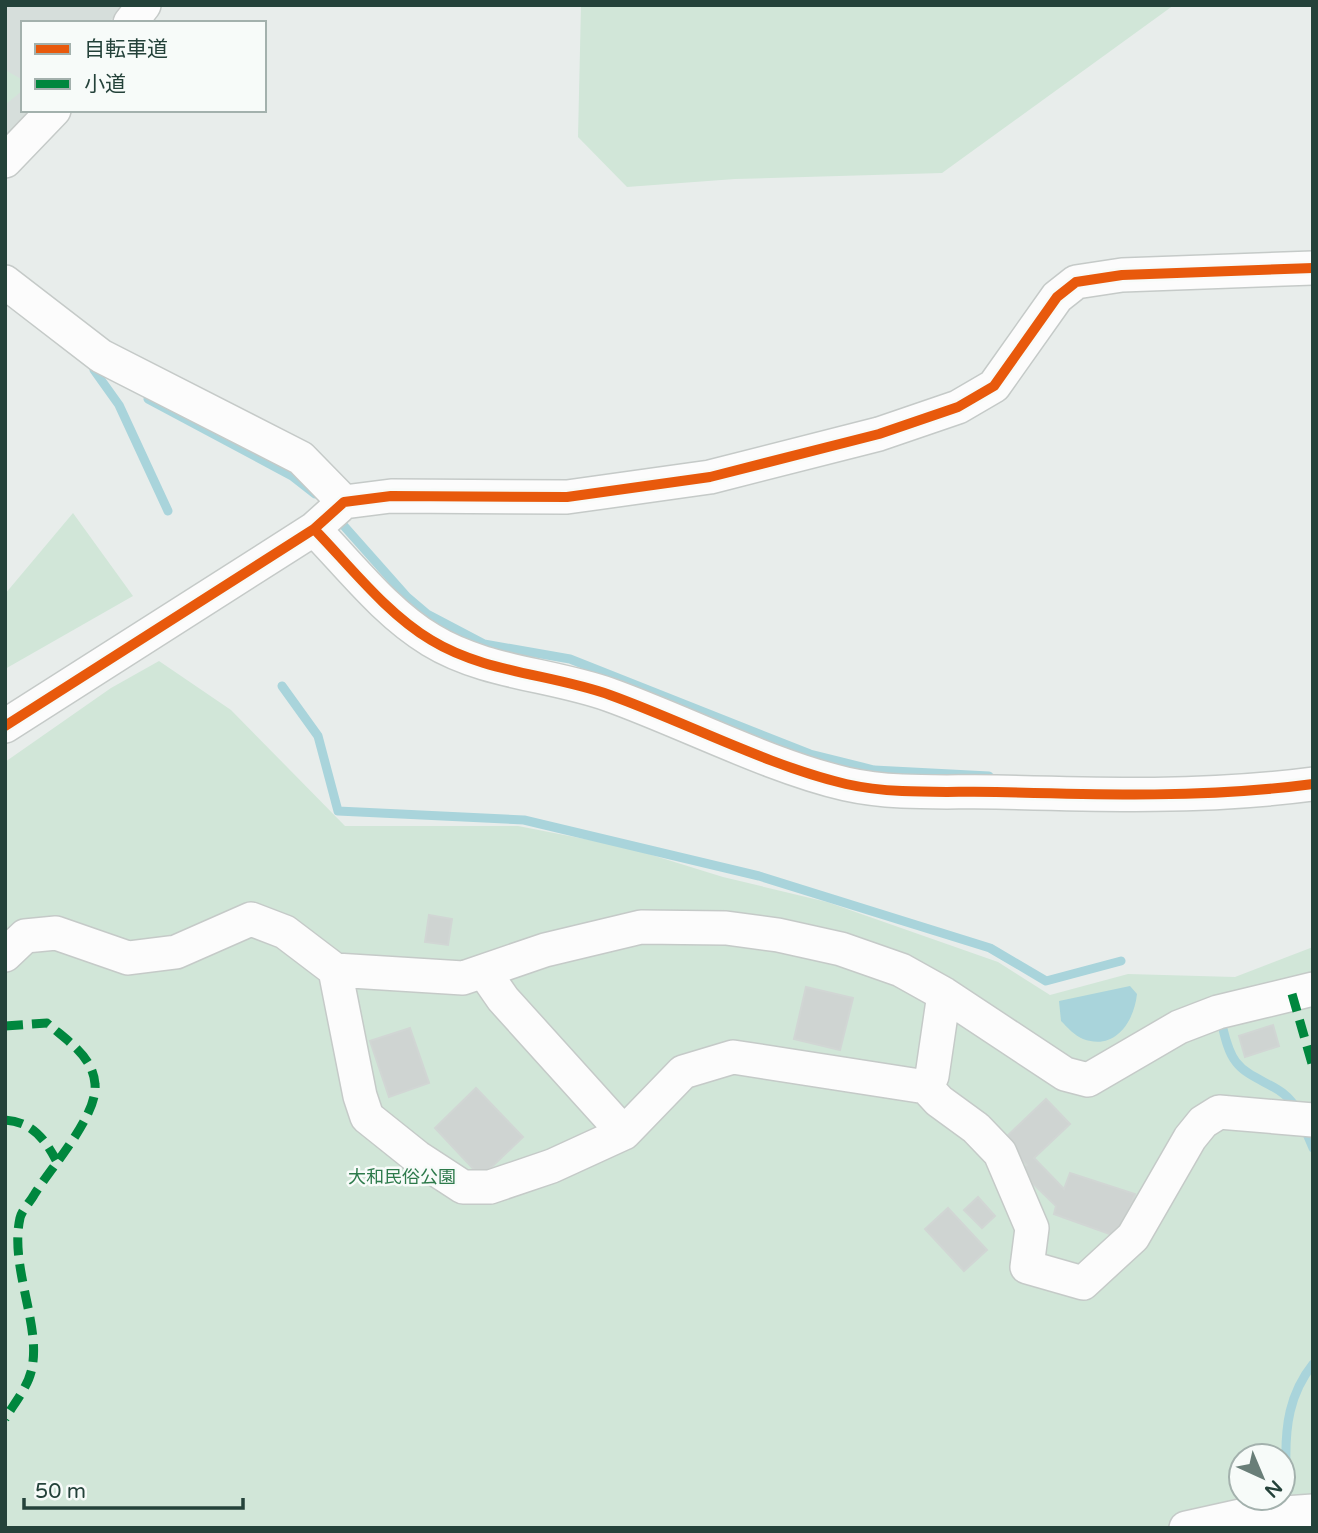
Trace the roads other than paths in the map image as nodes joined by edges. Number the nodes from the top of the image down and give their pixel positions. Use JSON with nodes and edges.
{"nodes":[{"id":1,"x":144,"y":5,"type":"edge"},
{"id":2,"x":132,"y":21,"type":"edge"},
{"id":3,"x":52,"y":112,"type":"edge"},
{"id":4,"x":5,"y":161,"type":"edge"},
{"id":5,"x":1313,"y":268,"type":"edge"},
{"id":6,"x":5,"y":282,"type":"edge"},
{"id":7,"x":344,"y":502,"type":"junction"},
{"id":8,"x":314,"y":529,"type":"junction"},
{"id":9,"x":5,"y":726,"type":"edge"},
{"id":10,"x":1313,"y":784,"type":"edge"},
{"id":11,"x":5,"y":955,"type":"edge"},
{"id":12,"x":335,"y":970,"type":"junction"},
{"id":13,"x":485,"y":973,"type":"junction"},
{"id":14,"x":1313,"y":989,"type":"edge"},
{"id":15,"x":944,"y":994,"type":"junction"},
{"id":16,"x":926,"y":1087,"type":"junction"},
{"id":17,"x":1305,"y":1119,"type":"edge"},
{"id":18,"x":624,"y":1133,"type":"junction"},
{"id":19,"x":1313,"y":1511,"type":"edge"},
{"id":20,"x":1186,"y":1528,"type":"edge"}],
"edges":[{"from":1,"to":2,"type":"street"},
{"from":3,"to":4,"type":"street"},
{"from":5,"to":7,"type":"street"},
{"from":6,"to":7,"type":"street"},
{"from":7,"to":8,"type":"street"},
{"from":8,"to":9,"type":"street"},
{"from":8,"to":10,"type":"street"},
{"from":11,"to":12,"type":"street"},
{"from":12,"to":13,"type":"street"},
{"from":12,"to":18,"type":"street"},
{"from":13,"to":15,"type":"street"},
{"from":13,"to":18,"type":"street"},
{"from":14,"to":15,"type":"street"},
{"from":15,"to":16,"type":"street"},
{"from":16,"to":17,"type":"street"},
{"from":16,"to":18,"type":"street"},
{"from":19,"to":20,"type":"street"}]}
